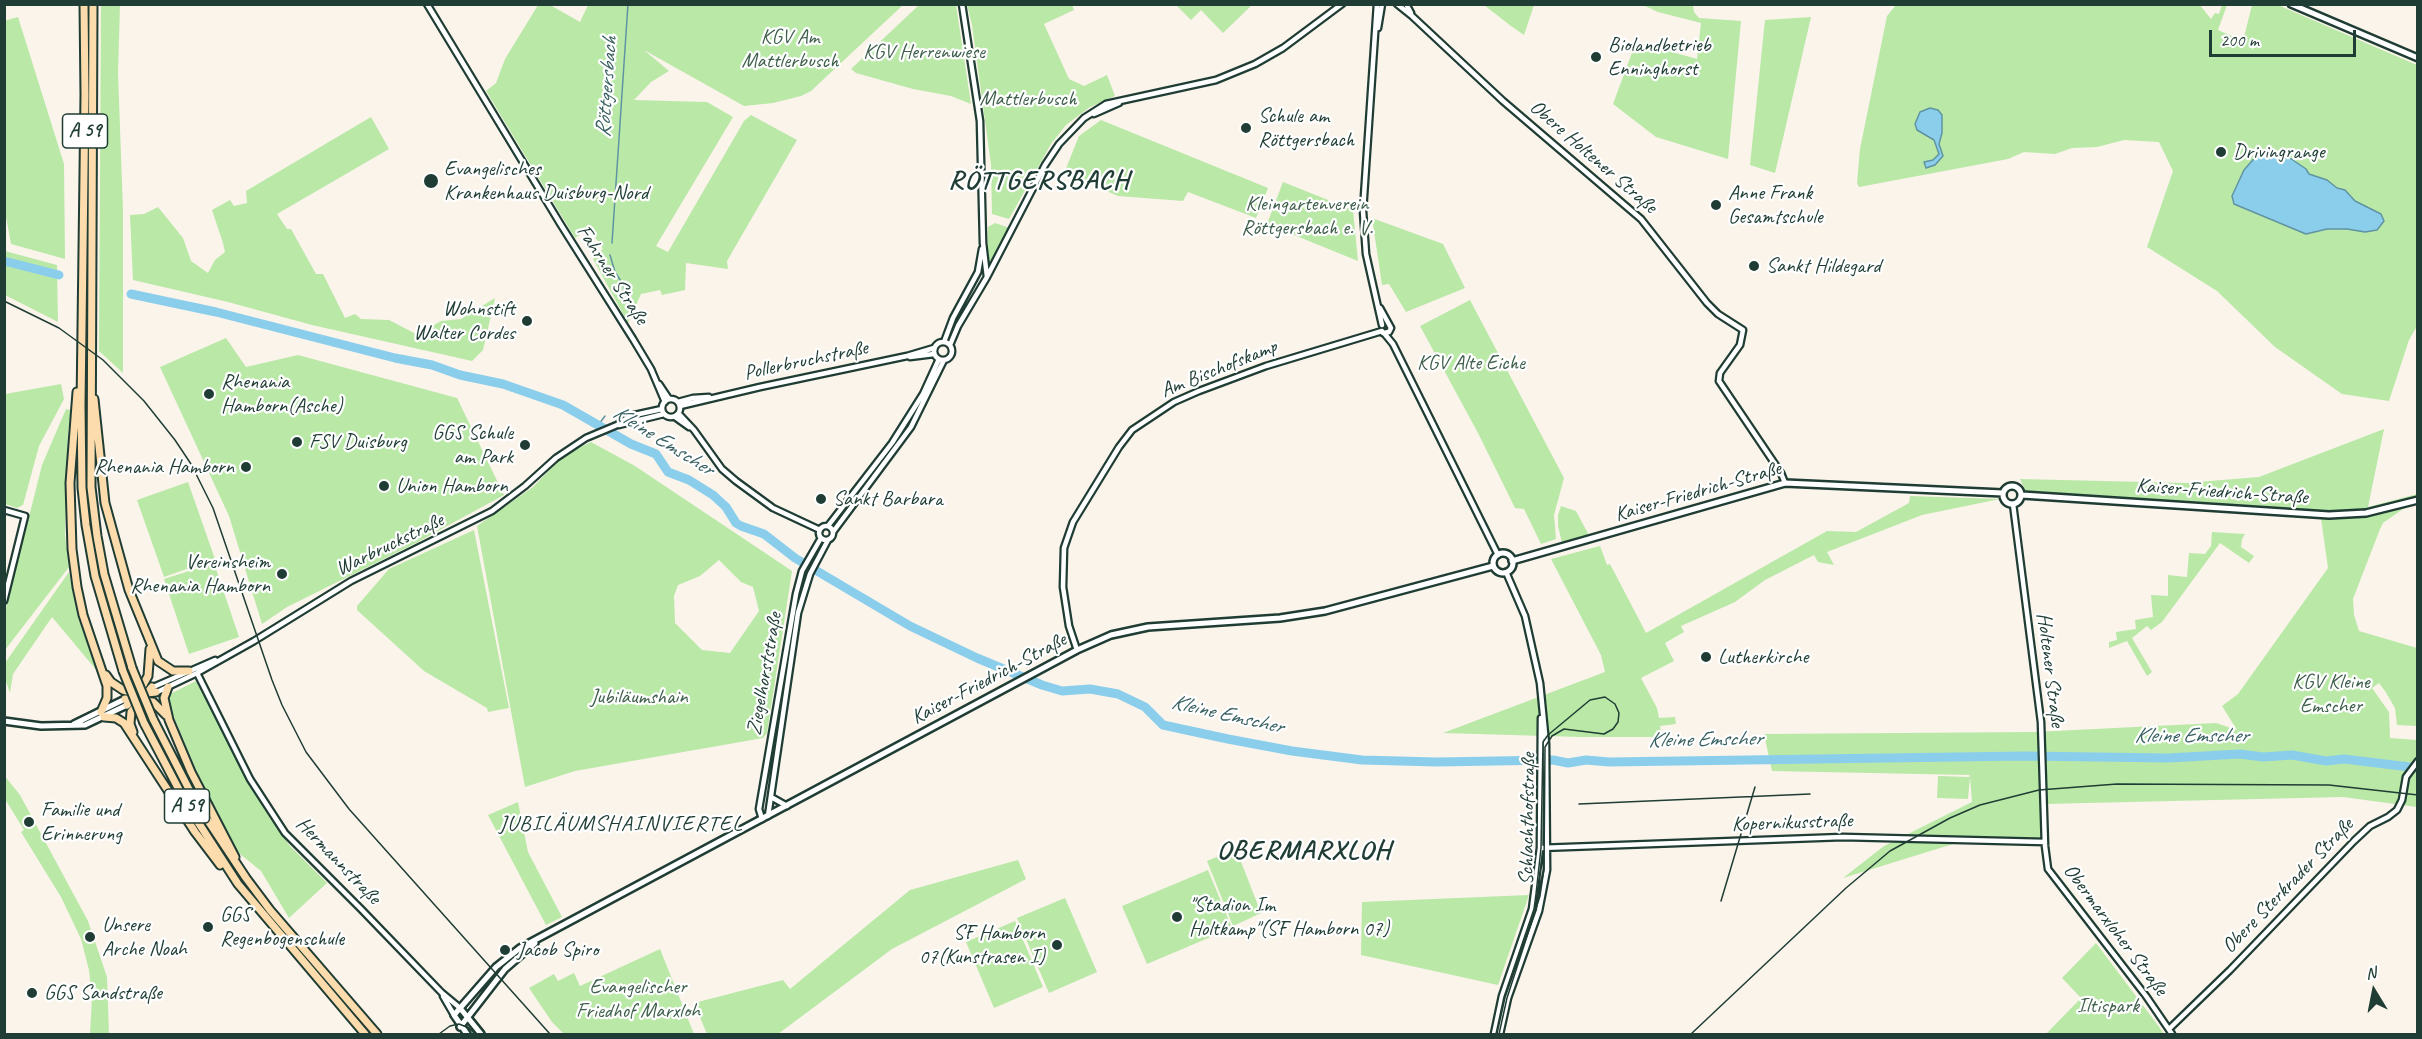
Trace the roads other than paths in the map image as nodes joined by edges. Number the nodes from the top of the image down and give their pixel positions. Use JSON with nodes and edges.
{"nodes":[{"id":1,"x":84,"y":4,"type":"edge"},
{"id":2,"x":93,"y":4,"type":"edge"},
{"id":3,"x":427,"y":4,"type":"edge"},
{"id":4,"x":962,"y":4,"type":"edge"},
{"id":5,"x":1342,"y":4,"type":"edge"},
{"id":6,"x":1377,"y":4,"type":"edge"},
{"id":7,"x":1382,"y":4,"type":"edge"},
{"id":8,"x":1397,"y":4,"type":"edge"},
{"id":9,"x":1406,"y":4,"type":"edge"},
{"id":10,"x":2291,"y":4,"type":"edge"},
{"id":11,"x":1412,"y":16,"type":"junction"},
{"id":12,"x":1375,"y":46,"type":"junction"},
{"id":13,"x":2418,"y":58,"type":"edge"},
{"id":14,"x":983,"y":243,"type":"junction"},
{"id":15,"x":987,"y":277,"type":"junction"},
{"id":16,"x":1385,"y":329,"type":"junction"},
{"id":17,"x":944,"y":342,"type":"junction"},
{"id":18,"x":950,"y":345,"type":"junction"},
{"id":19,"x":934,"y":351,"type":"junction"},
{"id":20,"x":942,"y":360,"type":"junction"},
{"id":21,"x":81,"y":363,"type":"junction"},
{"id":22,"x":91,"y":369,"type":"junction"},
{"id":23,"x":667,"y":401,"type":"junction"},
{"id":24,"x":679,"y":404,"type":"junction"},
{"id":25,"x":663,"y":412,"type":"junction"},
{"id":26,"x":677,"y":415,"type":"junction"},
{"id":27,"x":1785,"y":483,"type":"junction"},
{"id":28,"x":2003,"y":492,"type":"junction"},
{"id":29,"x":2022,"y":495,"type":"junction"},
{"id":30,"x":2418,"y":500,"type":"edge"},
{"id":31,"x":2013,"y":504,"type":"junction"},
{"id":32,"x":4,"y":510,"type":"edge"},
{"id":33,"x":828,"y":526,"type":"junction"},
{"id":34,"x":820,"y":530,"type":"junction"},
{"id":35,"x":833,"y":532,"type":"junction"},
{"id":36,"x":821,"y":538,"type":"junction"},
{"id":37,"x":828,"y":540,"type":"junction"},
{"id":38,"x":1498,"y":555,"type":"junction"},
{"id":39,"x":1512,"y":561,"type":"junction"},
{"id":40,"x":1493,"y":566,"type":"junction"},
{"id":41,"x":1506,"y":572,"type":"junction"},
{"id":42,"x":4,"y":601,"type":"edge"},
{"id":43,"x":150,"y":644,"type":"junction"},
{"id":44,"x":1077,"y":650,"type":"junction"},
{"id":45,"x":234,"y":652,"type":"junction"},
{"id":46,"x":100,"y":665,"type":"junction"},
{"id":47,"x":189,"y":671,"type":"junction"},
{"id":48,"x":197,"y":673,"type":"junction"},
{"id":49,"x":168,"y":687,"type":"junction"},
{"id":50,"x":154,"y":690,"type":"junction"},
{"id":51,"x":139,"y":697,"type":"junction"},
{"id":52,"x":126,"y":702,"type":"joint"},
{"id":53,"x":103,"y":714,"type":"junction"},
{"id":54,"x":169,"y":720,"type":"junction"},
{"id":55,"x":4,"y":721,"type":"edge"},
{"id":56,"x":136,"y":740,"type":"junction"},
{"id":57,"x":2418,"y":761,"type":"edge"},
{"id":58,"x":771,"y":797,"type":"junction"},
{"id":59,"x":787,"y":806,"type":"junction"},
{"id":60,"x":765,"y":818,"type":"junction"},
{"id":61,"x":2044,"y":842,"type":"junction"},
{"id":62,"x":1543,"y":848,"type":"junction"},
{"id":63,"x":246,"y":879,"type":"junction"},
{"id":64,"x":238,"y":884,"type":"junction"},
{"id":65,"x":540,"y":939,"type":"junction"},
{"id":66,"x":442,"y":993,"type":"junction"},
{"id":67,"x":460,"y":1008,"type":"junction"},
{"id":68,"x":454,"y":1015,"type":"junction"},
{"id":69,"x":468,"y":1018,"type":"junction"},
{"id":70,"x":460,"y":1027,"type":"junction"},
{"id":71,"x":2170,"y":1032,"type":"edge"},
{"id":72,"x":365,"y":1035,"type":"edge"},
{"id":73,"x":377,"y":1035,"type":"edge"},
{"id":74,"x":467,"y":1035,"type":"edge"},
{"id":75,"x":481,"y":1035,"type":"edge"},
{"id":76,"x":1494,"y":1035,"type":"edge"},
{"id":77,"x":1500,"y":1035,"type":"edge"}],
"edges":[{"from":1,"to":21,"type":"highway","number":"A 59"},
{"from":2,"to":22,"type":"highway","number":"A 59"},
{"from":3,"to":23,"type":"street","name":"Fahrner Straße"},
{"from":4,"to":14,"type":"street"},
{"from":5,"to":15,"type":"street","name":"Ziegelhorststraße"},
{"from":6,"to":12,"type":"street"},
{"from":7,"to":12,"type":"street"},
{"from":8,"to":11,"type":"street","name":"Obere Holtener Straße"},
{"from":9,"to":11,"type":"street","name":"Obere Holtener Straße"},
{"from":10,"to":13,"type":"main road"},
{"from":11,"to":27,"type":"street","name":"Obere Holtener Straße"},
{"from":12,"to":16,"type":"street"},
{"from":14,"to":15,"type":"street"},
{"from":14,"to":17,"type":"street"},
{"from":15,"to":18,"type":"street","name":"Ziegelhorststraße"},
{"from":16,"to":38,"type":"street"},
{"from":16,"to":44,"type":"street","name":"Am Bischofskamp"},
{"from":17,"to":18,"type":"street"},
{"from":17,"to":19,"type":"street"},
{"from":18,"to":20,"type":"street","name":"Ziegelhorststraße"},
{"from":19,"to":20,"type":"street"},
{"from":19,"to":24,"type":"street","name":"Pollerbruchstraße"},
{"from":20,"to":33,"type":"street","name":"Ziegelhorststraße"},
{"from":20,"to":35,"type":"street","name":"Ziegelhorststraße"},
{"from":21,"to":46,"type":"highway"},
{"from":21,"to":64,"type":"highway","number":"A 59","bridge":true},
{"from":22,"to":43,"type":"highway"},
{"from":22,"to":63,"type":"highway","number":"A 59","bridge":true},
{"from":23,"to":24,"type":"street"},
{"from":23,"to":25,"type":"street"},
{"from":24,"to":26,"type":"street"},
{"from":25,"to":26,"type":"street"},
{"from":25,"to":45,"type":"street","name":"Warbruckstraße"},
{"from":26,"to":34,"type":"street"},
{"from":27,"to":28,"type":"main road","name":"Kaiser-Friedrich-Straße"},
{"from":27,"to":39,"type":"main road","name":"Kaiser-Friedrich-Straße"},
{"from":28,"to":29,"type":"main road"},
{"from":28,"to":31,"type":"main road"},
{"from":29,"to":30,"type":"main road","name":"Kaiser-Friedrich-Straße"},
{"from":29,"to":31,"type":"main road"},
{"from":31,"to":61,"type":"street","name":"Holtener Straße"},
{"from":32,"to":42,"type":"street"},
{"from":33,"to":34,"type":"street","name":"Ziegelhorststraße"},
{"from":33,"to":35,"type":"street"},
{"from":34,"to":36,"type":"street"},
{"from":35,"to":37,"type":"street","name":"Ziegelhorststraße"},
{"from":36,"to":37,"type":"street"},
{"from":36,"to":60,"type":"street","name":"Ziegelhorststraße"},
{"from":37,"to":58,"type":"street","name":"Ziegelhorststraße"},
{"from":38,"to":39,"type":"main road"},
{"from":38,"to":40,"type":"main road"},
{"from":39,"to":41,"type":"main road"},
{"from":40,"to":41,"type":"main road"},
{"from":40,"to":44,"type":"main road","name":"Kaiser-Friedrich-Straße"},
{"from":41,"to":62,"type":"street","name":"Schlachthofstraße"},
{"from":43,"to":47,"type":"highway"},
{"from":43,"to":51,"type":"highway"},
{"from":44,"to":59,"type":"main road","name":"Kaiser-Friedrich-Straße"},
{"from":45,"to":47,"type":"street","name":"Warbruckstraße"},
{"from":45,"to":48,"type":"street","name":"Warbruckstraße"},
{"from":46,"to":51,"type":"highway"},
{"from":46,"to":53,"type":"highway"},
{"from":47,"to":50,"type":"street","name":"Warbruckstraße"},
{"from":48,"to":49,"type":"street","name":"Warbruckstraße"},
{"from":48,"to":66,"type":"street","name":"Hermannstraße"},
{"from":49,"to":50,"type":"street","name":"Warbruckstraße"},
{"from":49,"to":54,"type":"highway"},
{"from":50,"to":51,"type":"highway"},
{"from":51,"to":52,"type":"highway"},
{"from":51,"to":54,"type":"highway"},
{"from":51,"to":56,"type":"highway"},
{"from":52,"to":53,"type":"main road"},
{"from":53,"to":55,"type":"main road"},
{"from":53,"to":56,"type":"highway"},
{"from":54,"to":63,"type":"highway"},
{"from":56,"to":64,"type":"highway"},
{"from":57,"to":71,"type":"street","name":"Obere Sterkrader Straße"},
{"from":58,"to":59,"type":"street"},
{"from":58,"to":60,"type":"street","name":"Ziegelhorststraße"},
{"from":59,"to":60,"type":"main road","name":"Kaiser-Friedrich-Straße"},
{"from":60,"to":65,"type":"main road","name":"Kaiser-Friedrich-Straße"},
{"from":61,"to":62,"type":"street","name":"Kopernikusstraße"},
{"from":61,"to":71,"type":"street","name":"Obermarxloher Straße"},
{"from":62,"to":76,"type":"street","name":"Schlachthofstraße"},
{"from":62,"to":77,"type":"street","name":"Schlachthofstraße"},
{"from":63,"to":73,"type":"highway","number":"A 59"},
{"from":64,"to":72,"type":"highway","number":"A 59"},
{"from":65,"to":67,"type":"main road","name":"Kaiser-Friedrich-Straße"},
{"from":65,"to":69,"type":"main road","name":"Kaiser-Friedrich-Straße"},
{"from":66,"to":67,"type":"street","name":"Hermannstraße"},
{"from":66,"to":68,"type":"street","name":"Hermannstraße"},
{"from":67,"to":68,"type":"main road","name":"Kaiser-Friedrich-Straße"},
{"from":67,"to":69,"type":"main road"},
{"from":68,"to":70,"type":"main road","name":"Hermannstraße"},
{"from":69,"to":70,"type":"main road","name":"Kaiser-Friedrich-Straße"},
{"from":69,"to":75,"type":"main road"},
{"from":70,"to":74,"type":"main road","name":"Hermannstraße"}]}
